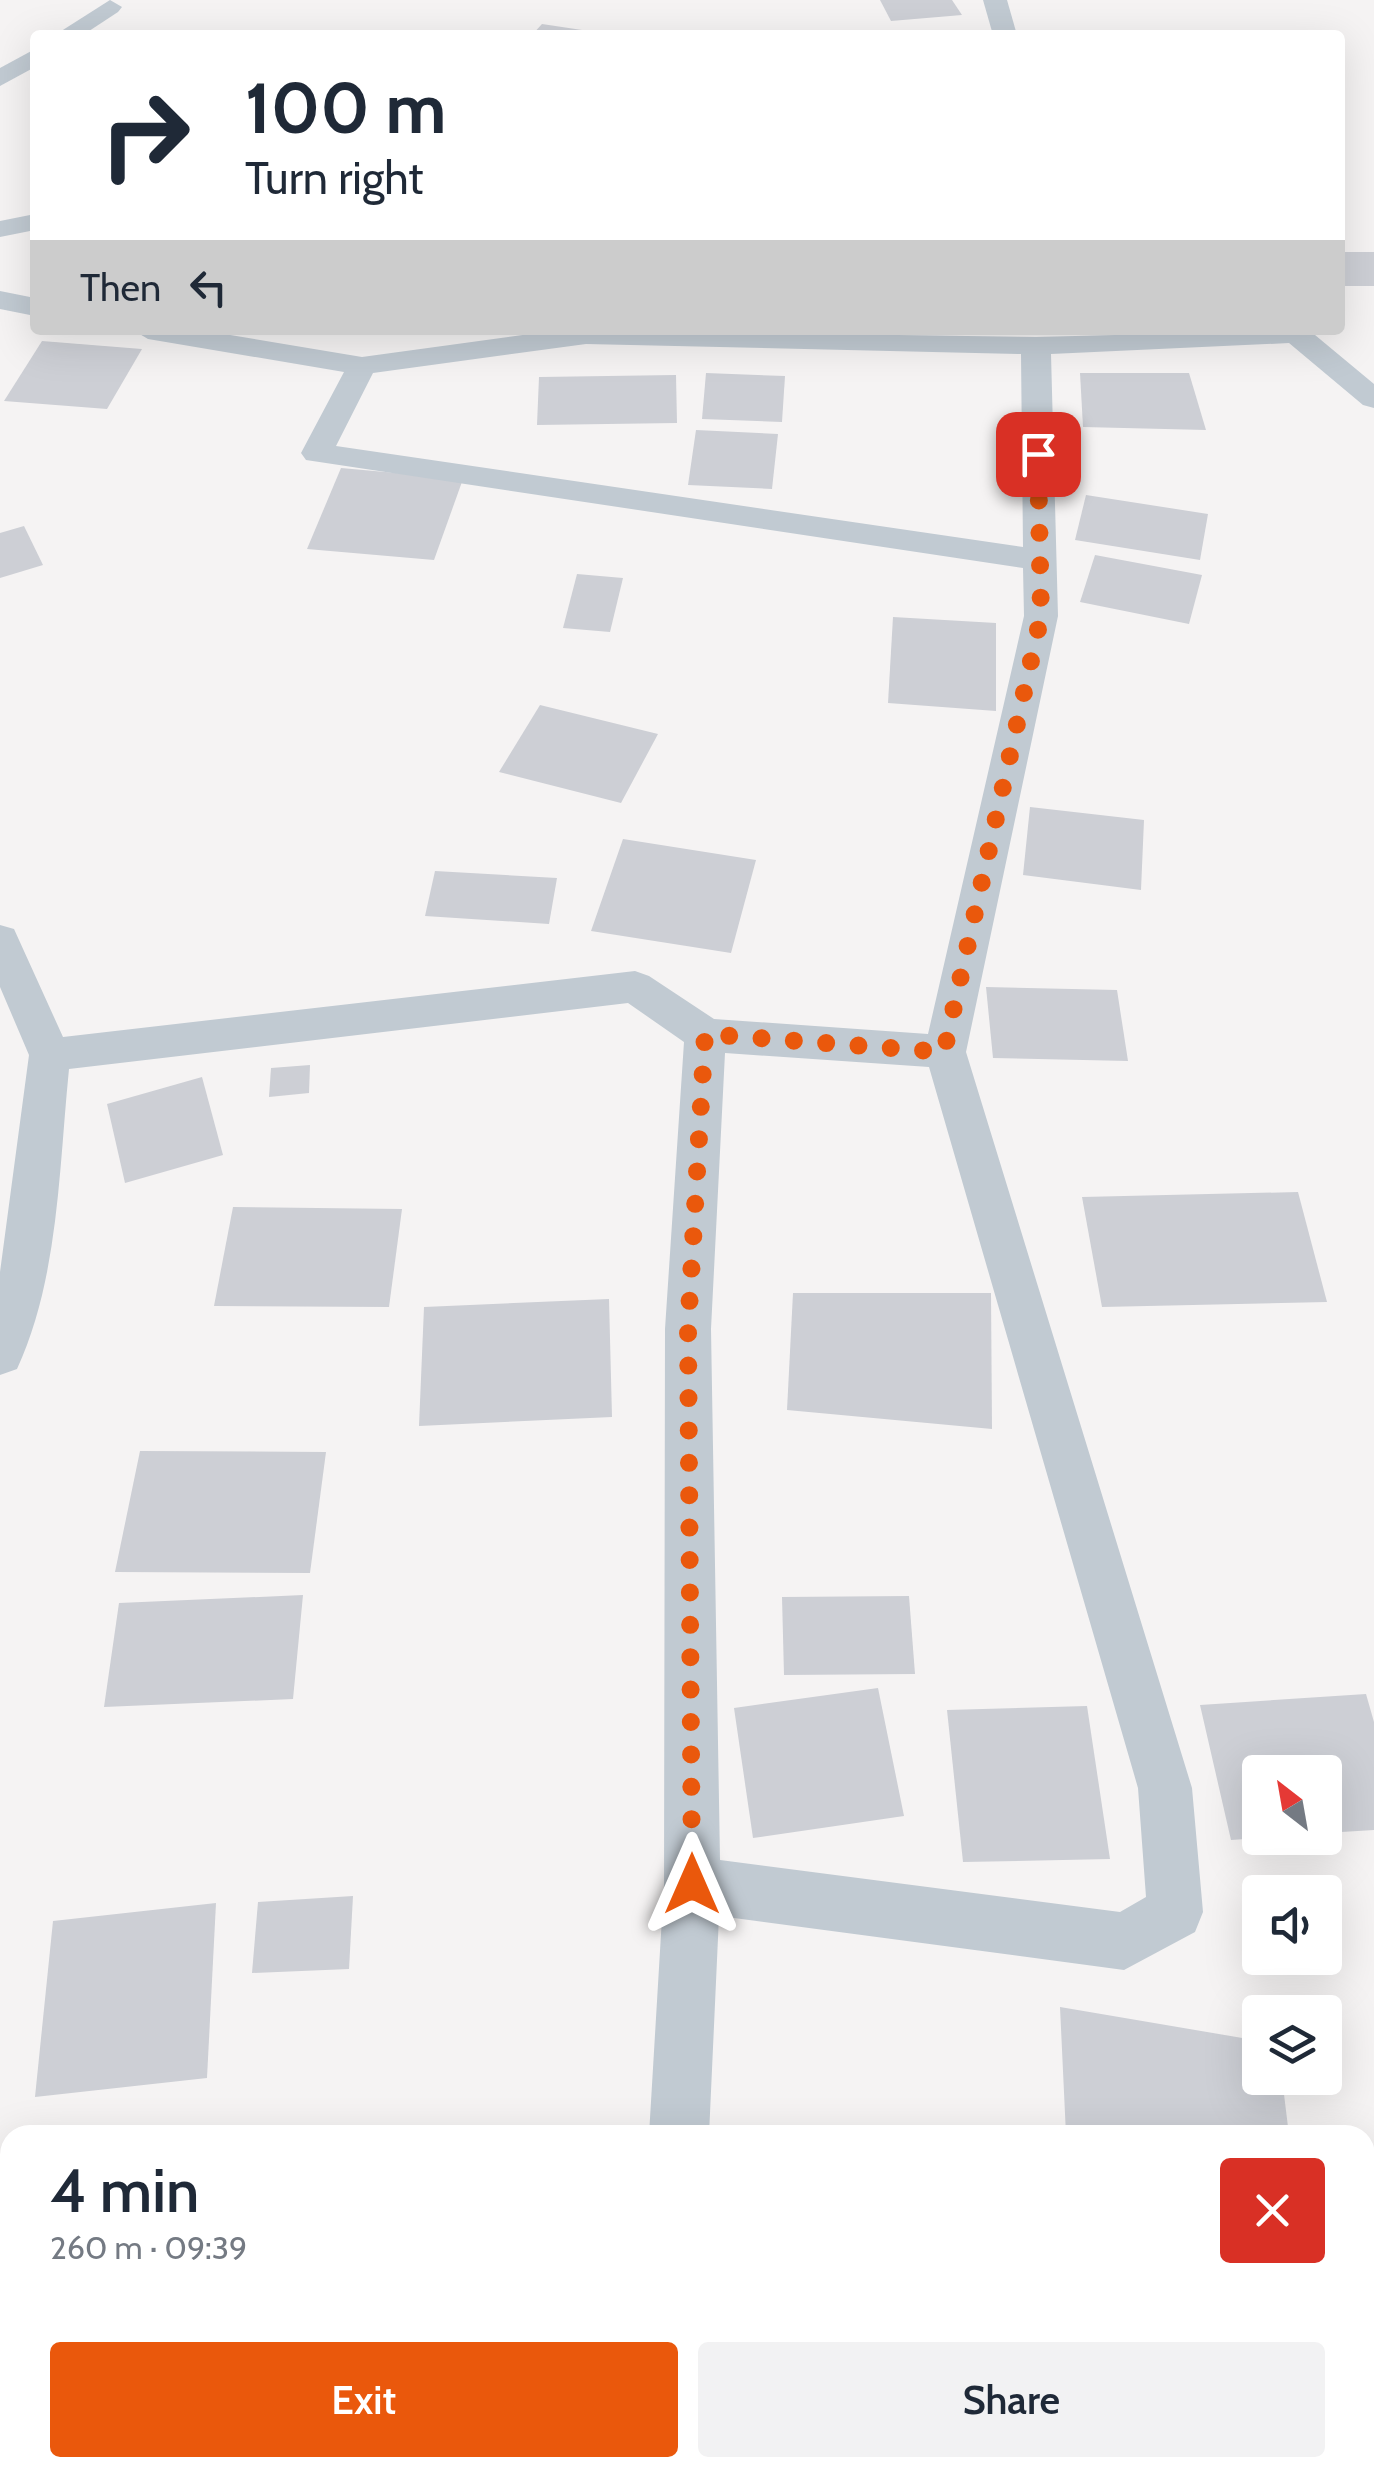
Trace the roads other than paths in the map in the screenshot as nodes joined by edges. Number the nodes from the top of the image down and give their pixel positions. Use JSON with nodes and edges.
{"nodes":[{"id":1,"x":995,"y":0,"type":"edge"},
{"id":2,"x":110,"y":7,"type":"dead end"},
{"id":3,"x":75,"y":30,"type":"edge"},
{"id":4,"x":1003,"y":30,"type":"edge"},
{"id":5,"x":30,"y":59,"type":"edge"},
{"id":6,"x":0,"y":79,"type":"edge"},
{"id":7,"x":30,"y":223,"type":"edge"},
{"id":8,"x":0,"y":229,"type":"edge"},
{"id":9,"x":0,"y":300,"type":"edge"},
{"id":10,"x":30,"y":306,"type":"edge"},
{"id":11,"x":178,"y":335,"type":"edge"},
{"id":12,"x":1239,"y":335,"type":"edge"},
{"id":13,"x":1298,"y":335,"type":"edge"},
{"id":14,"x":1036,"y":346,"type":"junction"},
{"id":15,"x":362,"y":366,"type":"junction"},
{"id":16,"x":1374,"y":400,"type":"edge"},
{"id":17,"x":1042,"y":560,"type":"junction"},
{"id":18,"x":0,"y":940,"type":"edge"},
{"id":19,"x":705,"y":1034,"type":"junction"},
{"id":20,"x":944,"y":1052,"type":"junction"},
{"id":21,"x":50,"y":1055,"type":"junction"},
{"id":22,"x":0,"y":1354,"type":"edge"},
{"id":23,"x":692,"y":1884,"type":"junction"},
{"id":24,"x":680,"y":2125,"type":"edge"}],
"edges":[{"from":1,"to":4,"type":"street"},
{"from":2,"to":3,"type":"street"},
{"from":5,"to":6,"type":"street"},
{"from":7,"to":8,"type":"street"},
{"from":9,"to":10,"type":"street"},
{"from":11,"to":15,"type":"street"},
{"from":12,"to":14,"type":"street"},
{"from":13,"to":16,"type":"street"},
{"from":14,"to":15,"type":"street"},
{"from":14,"to":17,"type":"street"},
{"from":15,"to":17,"type":"street"},
{"from":17,"to":20,"type":"street"},
{"from":18,"to":21,"type":"street"},
{"from":19,"to":20,"type":"street"},
{"from":19,"to":21,"type":"street"},
{"from":19,"to":23,"type":"street"},
{"from":20,"to":23,"type":"street"},
{"from":21,"to":22,"type":"street"},
{"from":23,"to":24,"type":"street"}]}
